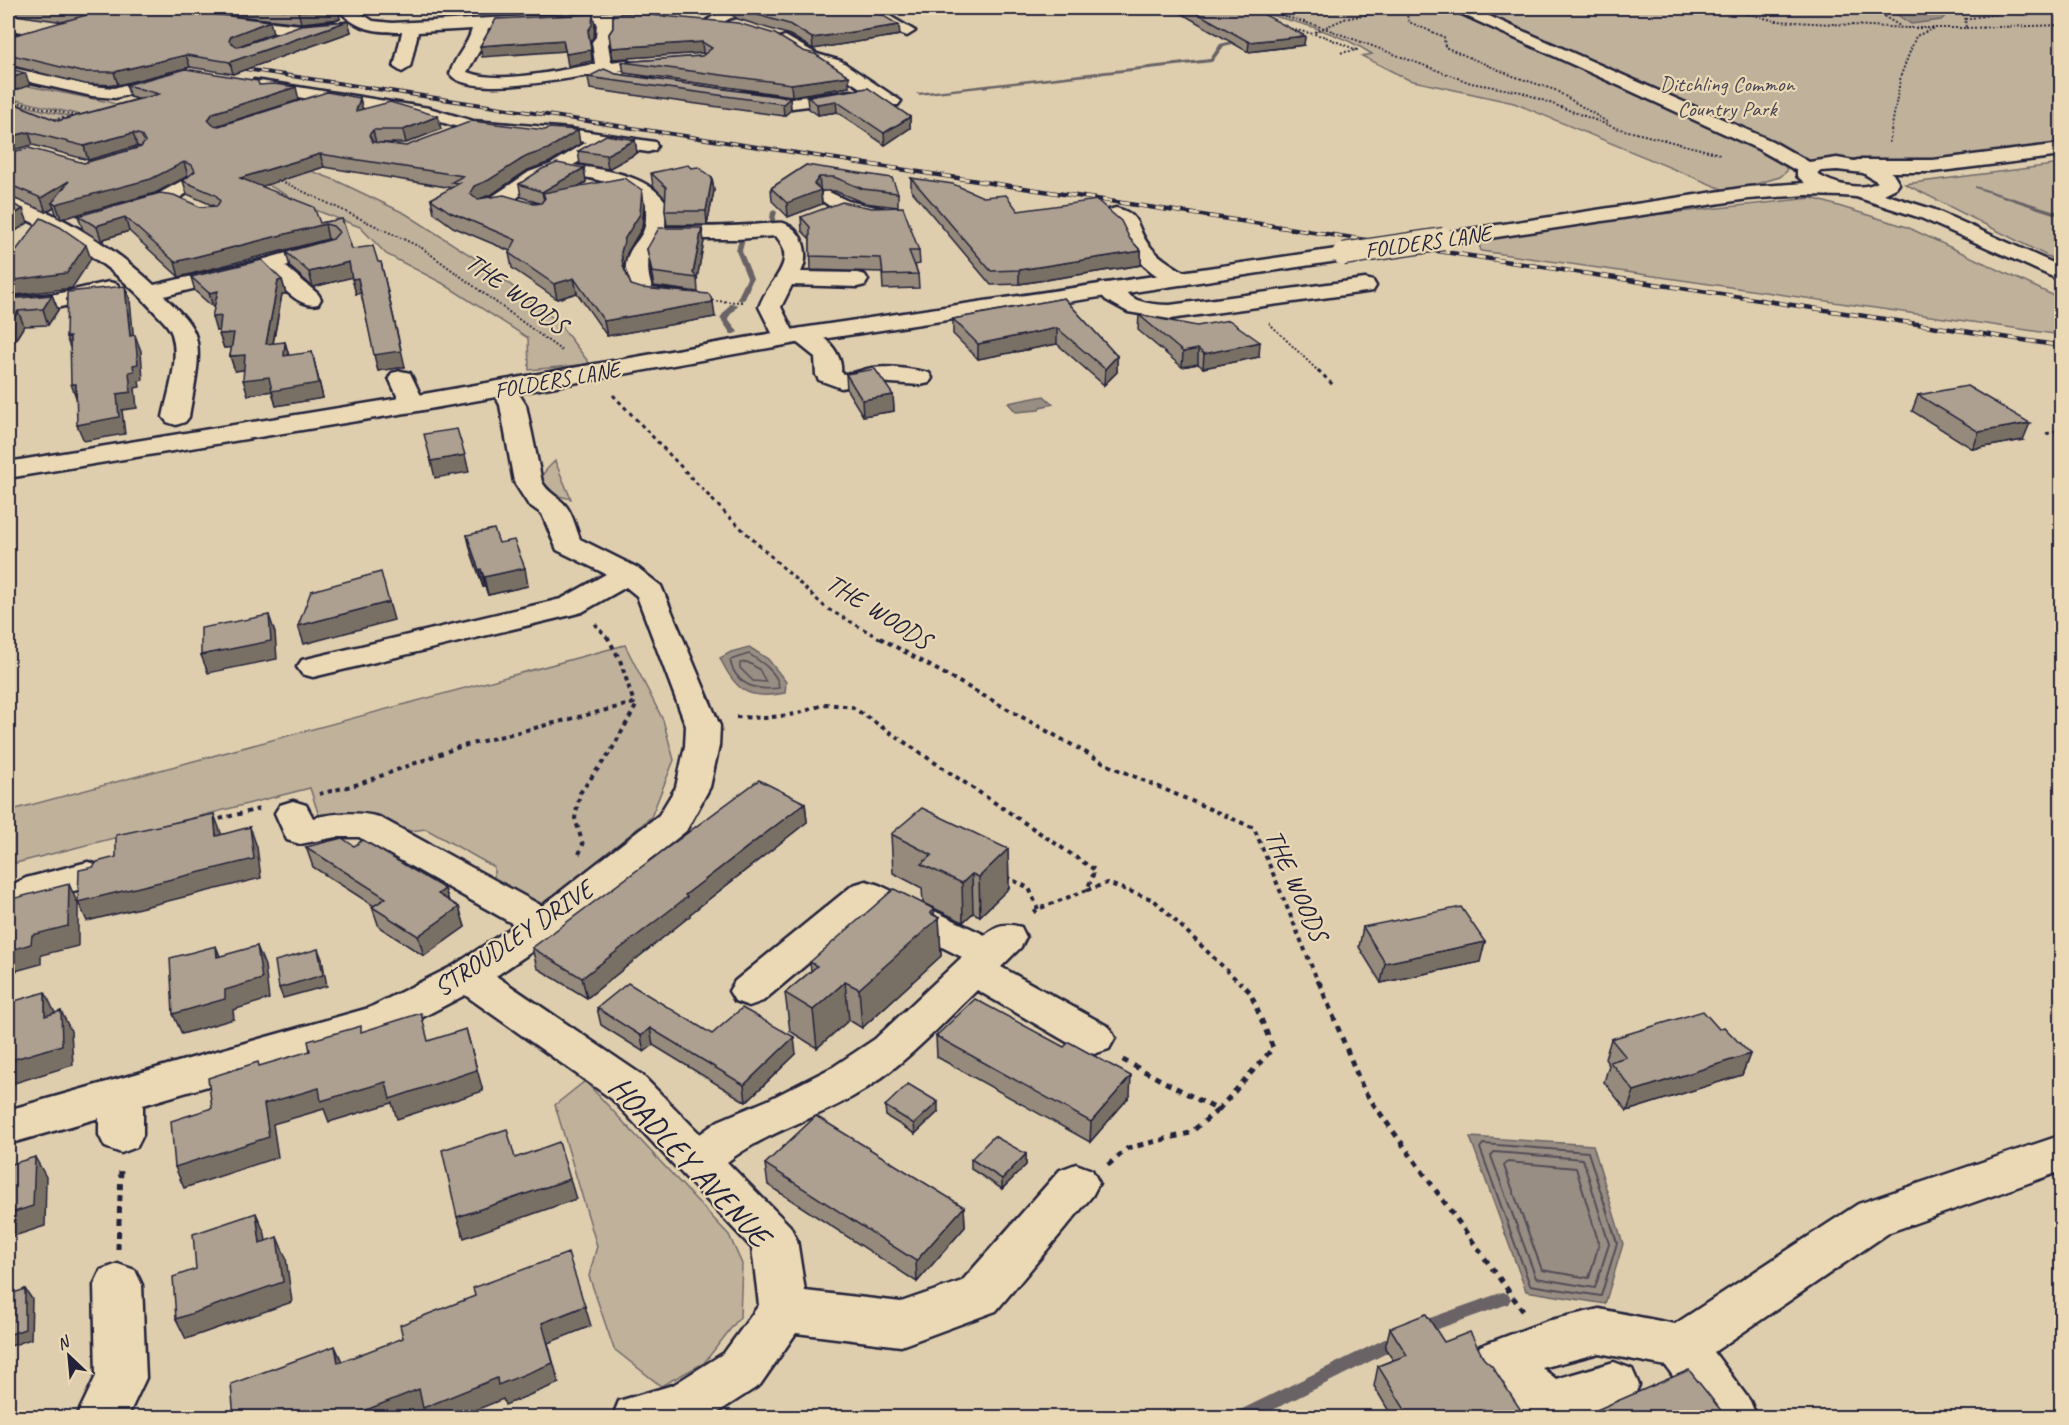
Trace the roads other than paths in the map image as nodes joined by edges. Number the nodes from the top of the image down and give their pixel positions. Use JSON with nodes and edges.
{"nodes":[{"id":1,"x":345,"y":8,"type":"edge"},
{"id":2,"x":763,"y":8,"type":"edge"},
{"id":3,"x":866,"y":8,"type":"edge"},
{"id":4,"x":1460,"y":8,"type":"edge"},
{"id":5,"x":220,"y":12,"type":"edge"},
{"id":6,"x":550,"y":14,"type":"edge"},
{"id":7,"x":605,"y":17,"type":"junction"},
{"id":8,"x":674,"y":22,"type":"edge"},
{"id":9,"x":362,"y":23,"type":"junction"},
{"id":10,"x":481,"y":24,"type":"junction"},
{"id":11,"x":742,"y":27,"type":"edge"},
{"id":12,"x":411,"y":28,"type":"junction"},
{"id":13,"x":301,"y":30,"type":"junction"},
{"id":14,"x":907,"y":31,"type":"dead end"},
{"id":15,"x":773,"y":37,"type":"edge"},
{"id":16,"x":272,"y":41,"type":"edge"},
{"id":17,"x":31,"y":59,"type":"edge"},
{"id":18,"x":637,"y":64,"type":"edge"},
{"id":19,"x":8,"y":67,"type":"edge"},
{"id":20,"x":402,"y":67,"type":"dead end"},
{"id":21,"x":605,"y":67,"type":"junction"},
{"id":22,"x":8,"y":72,"type":"edge"},
{"id":23,"x":190,"y":74,"type":"edge"},
{"id":24,"x":241,"y":83,"type":"edge"},
{"id":25,"x":664,"y":86,"type":"edge"},
{"id":26,"x":876,"y":91,"type":"junction"},
{"id":27,"x":732,"y":95,"type":"edge"},
{"id":28,"x":327,"y":98,"type":"junction"},
{"id":29,"x":892,"y":101,"type":"edge"},
{"id":30,"x":299,"y":108,"type":"edge"},
{"id":31,"x":472,"y":126,"type":"junction"},
{"id":32,"x":440,"y":139,"type":"edge"},
{"id":33,"x":605,"y":140,"type":"junction"},
{"id":34,"x":1766,"y":145,"type":"junction"},
{"id":35,"x":648,"y":146,"type":"dead end"},
{"id":36,"x":2061,"y":150,"type":"edge"},
{"id":37,"x":1852,"y":165,"type":"junction"},
{"id":38,"x":558,"y":168,"type":"junction"},
{"id":39,"x":1807,"y":173,"type":"junction"},
{"id":40,"x":1893,"y":177,"type":"junction"},
{"id":41,"x":188,"y":184,"type":"edge"},
{"id":42,"x":1850,"y":190,"type":"junction"},
{"id":43,"x":1748,"y":193,"type":"junction"},
{"id":44,"x":163,"y":199,"type":"junction"},
{"id":45,"x":8,"y":204,"type":"edge"},
{"id":46,"x":193,"y":206,"type":"edge"},
{"id":47,"x":830,"y":206,"type":"edge"},
{"id":48,"x":527,"y":208,"type":"edge"},
{"id":49,"x":902,"y":214,"type":"edge"},
{"id":50,"x":1116,"y":214,"type":"edge"},
{"id":51,"x":1928,"y":214,"type":"junction"},
{"id":52,"x":107,"y":215,"type":"edge"},
{"id":53,"x":84,"y":221,"type":"edge"},
{"id":54,"x":62,"y":227,"type":"junction"},
{"id":55,"x":652,"y":233,"type":"junction"},
{"id":56,"x":329,"y":247,"type":"edge"},
{"id":57,"x":270,"y":264,"type":"junction"},
{"id":58,"x":2061,"y":275,"type":"edge"},
{"id":59,"x":786,"y":278,"type":"junction"},
{"id":60,"x":858,"y":278,"type":"dead end"},
{"id":61,"x":1179,"y":279,"type":"junction"},
{"id":62,"x":1365,"y":286,"type":"dead end"},
{"id":63,"x":145,"y":287,"type":"junction"},
{"id":64,"x":1107,"y":289,"type":"junction"},
{"id":65,"x":310,"y":298,"type":"dead end"},
{"id":66,"x":708,"y":300,"type":"edge"},
{"id":67,"x":8,"y":305,"type":"edge"},
{"id":68,"x":793,"y":336,"type":"junction"},
{"id":69,"x":401,"y":378,"type":"dead end"},
{"id":70,"x":920,"y":378,"type":"dead end"},
{"id":71,"x":503,"y":388,"type":"junction"},
{"id":72,"x":412,"y":404,"type":"junction"},
{"id":73,"x":176,"y":417,"type":"dead end"},
{"id":74,"x":8,"y":470,"type":"edge"},
{"id":75,"x":628,"y":574,"type":"junction"},
{"id":76,"x":313,"y":667,"type":"dead end"},
{"id":77,"x":292,"y":812,"type":"road end"},
{"id":78,"x":88,"y":875,"type":"edge"},
{"id":79,"x":8,"y":902,"type":"edge"},
{"id":80,"x":544,"y":924,"type":"junction"},
{"id":81,"x":990,"y":953,"type":"junction"},
{"id":82,"x":467,"y":976,"type":"junction"},
{"id":83,"x":749,"y":991,"type":"dead end"},
{"id":84,"x":1094,"y":1038,"type":"road end"},
{"id":85,"x":8,"y":1127,"type":"edge"},
{"id":86,"x":2061,"y":1153,"type":"edge"},
{"id":87,"x":697,"y":1160,"type":"junction"},
{"id":88,"x":1076,"y":1183,"type":"road end"},
{"id":89,"x":117,"y":1285,"type":"road end"},
{"id":90,"x":784,"y":1310,"type":"junction"},
{"id":91,"x":1681,"y":1347,"type":"junction"},
{"id":92,"x":1614,"y":1385,"type":"dead end"},
{"id":93,"x":101,"y":1418,"type":"edge"},
{"id":94,"x":637,"y":1418,"type":"edge"},
{"id":95,"x":1732,"y":1418,"type":"edge"}],
"edges":[{"from":1,"to":9,"type":"street"},
{"from":2,"to":11,"type":"street"},
{"from":3,"to":14,"type":"street"},
{"from":4,"to":34,"type":"street"},
{"from":5,"to":13,"type":"street"},
{"from":6,"to":7,"type":"street"},
{"from":6,"to":10,"type":"street"},
{"from":7,"to":8,"type":"street"},
{"from":7,"to":21,"type":"street"},
{"from":9,"to":12,"type":"street"},
{"from":9,"to":13,"type":"street"},
{"from":10,"to":12,"type":"street"},
{"from":10,"to":21,"type":"street"},
{"from":12,"to":20,"type":"street"},
{"from":13,"to":16,"type":"street"},
{"from":15,"to":26,"type":"street"},
{"from":17,"to":19,"type":"street"},
{"from":18,"to":21,"type":"street"},
{"from":21,"to":25,"type":"street"},
{"from":22,"to":23,"type":"street"},
{"from":24,"to":28,"type":"street"},
{"from":26,"to":27,"type":"street"},
{"from":26,"to":29,"type":"street"},
{"from":28,"to":30,"type":"street"},
{"from":28,"to":31,"type":"street"},
{"from":31,"to":32,"type":"street"},
{"from":31,"to":33,"type":"street"},
{"from":33,"to":35,"type":"street"},
{"from":33,"to":38,"type":"street"},
{"from":34,"to":37,"type":"street"},
{"from":34,"to":39,"type":"street"},
{"from":36,"to":40,"type":"street"},
{"from":37,"to":39,"type":"street","name":"FOLDERS LANE"},
{"from":37,"to":40,"type":"street"},
{"from":38,"to":48,"type":"street"},
{"from":38,"to":55,"type":"street"},
{"from":39,"to":42,"type":"street"},
{"from":39,"to":43,"type":"street","name":"FOLDERS LANE"},
{"from":40,"to":42,"type":"street"},
{"from":40,"to":51,"type":"street"},
{"from":41,"to":44,"type":"street"},
{"from":42,"to":43,"type":"street","name":"FOLDERS LANE"},
{"from":42,"to":51,"type":"street"},
{"from":43,"to":61,"type":"street","name":"FOLDERS LANE","bridge":true},
{"from":44,"to":46,"type":"street"},
{"from":44,"to":52,"type":"street"},
{"from":45,"to":54,"type":"street"},
{"from":47,"to":49,"type":"street"},
{"from":50,"to":61,"type":"street"},
{"from":51,"to":58,"type":"street"},
{"from":53,"to":54,"type":"street"},
{"from":54,"to":63,"type":"street"},
{"from":55,"to":59,"type":"street"},
{"from":55,"to":66,"type":"street"},
{"from":56,"to":57,"type":"street"},
{"from":57,"to":63,"type":"street"},
{"from":57,"to":65,"type":"street"},
{"from":59,"to":60,"type":"street"},
{"from":59,"to":68,"type":"street"},
{"from":61,"to":64,"type":"street","name":"FOLDERS LANE"},
{"from":62,"to":64,"type":"street","name":"FOLDERS LANE"},
{"from":63,"to":67,"type":"street"},
{"from":63,"to":73,"type":"street"},
{"from":64,"to":68,"type":"street","name":"FOLDERS LANE"},
{"from":68,"to":70,"type":"street"},
{"from":68,"to":71,"type":"street","name":"FOLDERS LANE"},
{"from":69,"to":72,"type":"street"},
{"from":71,"to":72,"type":"street","name":"FOLDERS LANE"},
{"from":71,"to":75,"type":"street","name":"STROUDLEY DRIVE"},
{"from":72,"to":74,"type":"street","name":"FOLDERS LANE"},
{"from":75,"to":76,"type":"street"},
{"from":75,"to":80,"type":"street","name":"STROUDLEY DRIVE"},
{"from":77,"to":80,"type":"street"},
{"from":78,"to":79,"type":"street"},
{"from":80,"to":82,"type":"street","name":"STROUDLEY DRIVE"},
{"from":81,"to":83,"type":"street"},
{"from":81,"to":84,"type":"street"},
{"from":81,"to":87,"type":"street"},
{"from":82,"to":85,"type":"street","name":"STROUDLEY DRIVE"},
{"from":82,"to":87,"type":"street","name":"HOADLEY AVENUE"},
{"from":86,"to":91,"type":"street"},
{"from":87,"to":90,"type":"street","name":"HOADLEY AVENUE"},
{"from":88,"to":90,"type":"street"},
{"from":89,"to":93,"type":"street"},
{"from":90,"to":94,"type":"street"},
{"from":91,"to":92,"type":"street"},
{"from":91,"to":95,"type":"street"}]}
